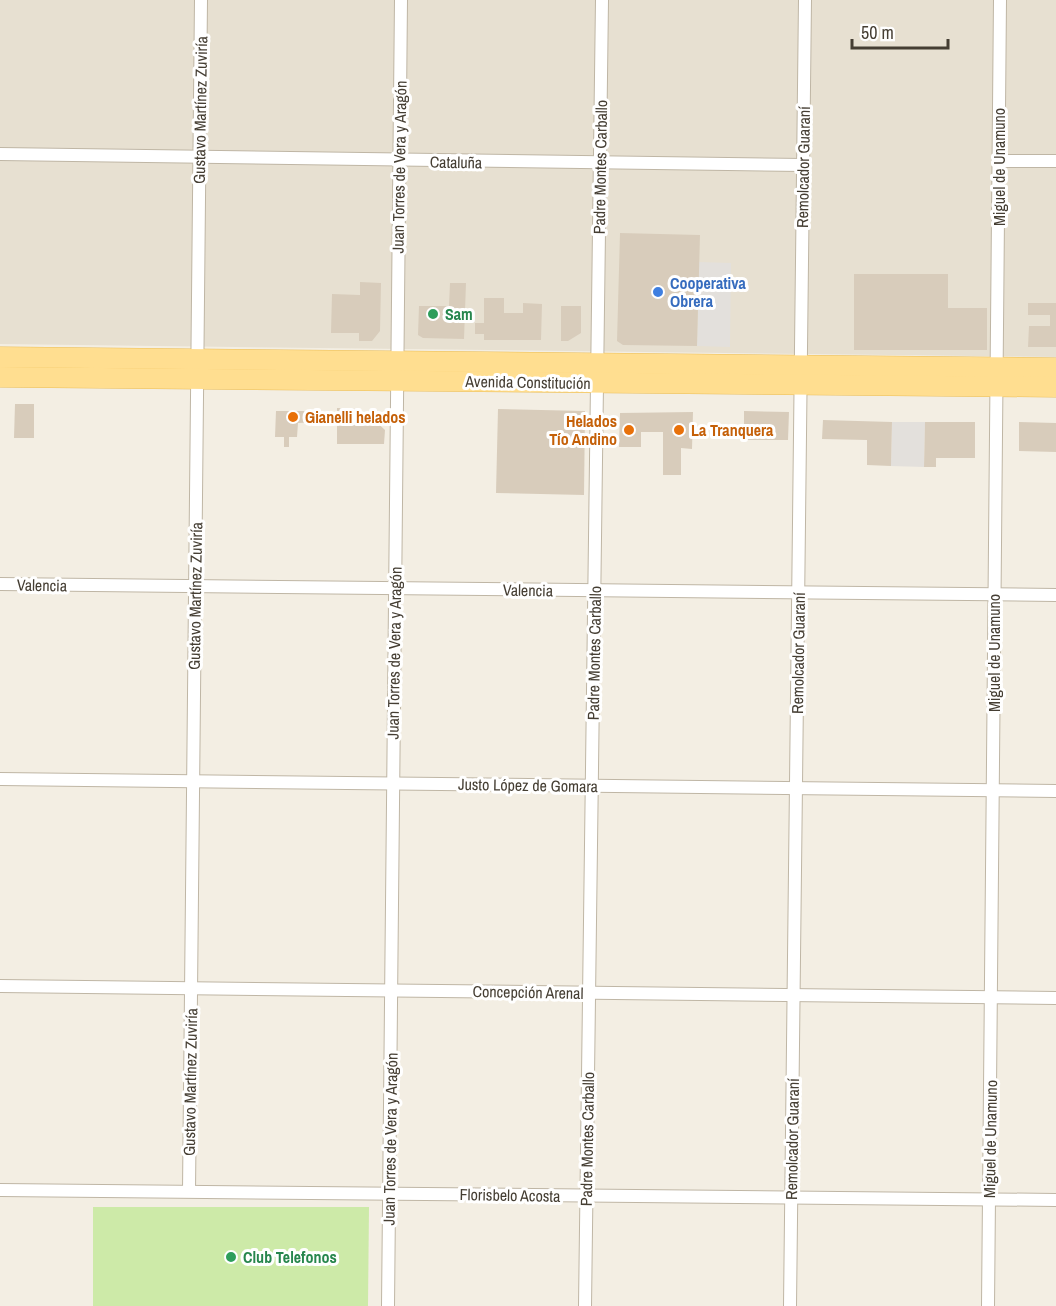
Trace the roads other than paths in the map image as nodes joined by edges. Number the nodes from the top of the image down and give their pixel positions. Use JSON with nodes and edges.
{"nodes":[{"id":1,"x":201,"y":0,"type":"edge"},
{"id":2,"x":400,"y":0,"type":"edge"},
{"id":3,"x":602,"y":0,"type":"edge"},
{"id":4,"x":805,"y":0,"type":"edge"},
{"id":5,"x":1000,"y":0,"type":"edge"},
{"id":6,"x":0,"y":154,"type":"edge"},
{"id":7,"x":199,"y":159,"type":"junction"},
{"id":8,"x":399,"y":161,"type":"junction"},
{"id":9,"x":999,"y":161,"type":"junction"},
{"id":10,"x":1056,"y":161,"type":"edge"},
{"id":11,"x":600,"y":163,"type":"junction"},
{"id":12,"x":803,"y":165,"type":"junction"},
{"id":13,"x":0,"y":357,"type":"edge"},
{"id":14,"x":1056,"y":368,"type":"edge"},
{"id":15,"x":197,"y":369,"type":"junction"},
{"id":16,"x":397,"y":371,"type":"junction"},
{"id":17,"x":597,"y":373,"type":"junction"},
{"id":18,"x":800,"y":375,"type":"junction"},
{"id":19,"x":0,"y":376,"type":"edge"},
{"id":20,"x":997,"y":377,"type":"junction"},
{"id":21,"x":1056,"y":387,"type":"edge"},
{"id":22,"x":0,"y":584,"type":"edge"},
{"id":23,"x":195,"y":586,"type":"junction"},
{"id":24,"x":395,"y":588,"type":"junction"},
{"id":25,"x":594,"y":590,"type":"junction"},
{"id":26,"x":798,"y":592,"type":"junction"},
{"id":27,"x":995,"y":594,"type":"junction"},
{"id":28,"x":1056,"y":595,"type":"edge"},
{"id":29,"x":0,"y":779,"type":"edge"},
{"id":30,"x":193,"y":782,"type":"junction"},
{"id":31,"x":393,"y":784,"type":"junction"},
{"id":32,"x":592,"y":786,"type":"junction"},
{"id":33,"x":796,"y":788,"type":"junction"},
{"id":34,"x":993,"y":790,"type":"junction"},
{"id":35,"x":1056,"y":791,"type":"edge"},
{"id":36,"x":0,"y":986,"type":"edge"},
{"id":37,"x":191,"y":988,"type":"junction"},
{"id":38,"x":391,"y":990,"type":"junction"},
{"id":39,"x":589,"y":993,"type":"junction"},
{"id":40,"x":794,"y":995,"type":"junction"},
{"id":41,"x":991,"y":997,"type":"junction"},
{"id":42,"x":1056,"y":998,"type":"edge"},
{"id":43,"x":0,"y":1190,"type":"edge"},
{"id":44,"x":189,"y":1191,"type":"junction"},
{"id":45,"x":389,"y":1193,"type":"junction"},
{"id":46,"x":587,"y":1196,"type":"junction"},
{"id":47,"x":791,"y":1197,"type":"junction"},
{"id":48,"x":989,"y":1199,"type":"junction"},
{"id":49,"x":1056,"y":1200,"type":"edge"},
{"id":50,"x":388,"y":1306,"type":"edge"},
{"id":51,"x":585,"y":1306,"type":"edge"},
{"id":52,"x":790,"y":1306,"type":"edge"},
{"id":53,"x":988,"y":1306,"type":"edge"}],
"edges":[{"from":1,"to":7,"type":"street","name":"Gustavo Martínez Zuviría"},
{"from":2,"to":8,"type":"street","name":"Juan Torres de Vera y Aragón"},
{"from":3,"to":11,"type":"street","name":"Padre Montes Carballo"},
{"from":4,"to":12,"type":"street","name":"Remolcador Guaraní"},
{"from":5,"to":9,"type":"street","name":"Miguel de Unamuno"},
{"from":6,"to":7,"type":"street","name":"Cataluña"},
{"from":7,"to":8,"type":"street","name":"Cataluña"},
{"from":7,"to":15,"type":"street","name":"Gustavo Martínez Zuviría"},
{"from":8,"to":11,"type":"street","name":"Cataluña"},
{"from":8,"to":16,"type":"street","name":"Juan Torres de Vera y Aragón"},
{"from":9,"to":10,"type":"street"},
{"from":9,"to":20,"type":"street","name":"Miguel de Unamuno"},
{"from":11,"to":12,"type":"street","name":"Cataluña"},
{"from":11,"to":17,"type":"street","name":"Padre Montes Carballo"},
{"from":12,"to":18,"type":"street","name":"Remolcador Guaraní"},
{"from":13,"to":15,"type":"main road","name":"Avenida Constitución"},
{"from":14,"to":20,"type":"main road","name":"Avenida Constitución"},
{"from":15,"to":16,"type":"main road","name":"Avenida Constitución"},
{"from":15,"to":19,"type":"main road","name":"Avenida Constitución"},
{"from":15,"to":23,"type":"street","name":"Gustavo Martínez Zuviría"},
{"from":16,"to":17,"type":"main road","name":"Avenida Constitución"},
{"from":16,"to":24,"type":"street","name":"Juan Torres de Vera y Aragón"},
{"from":17,"to":18,"type":"main road","name":"Avenida Constitución"},
{"from":17,"to":25,"type":"street","name":"Padre Montes Carballo"},
{"from":18,"to":20,"type":"main road","name":"Avenida Constitución"},
{"from":18,"to":26,"type":"street","name":"Remolcador Guaraní"},
{"from":20,"to":21,"type":"main road","name":"Avenida Constitución"},
{"from":20,"to":27,"type":"street","name":"Miguel de Unamuno"},
{"from":22,"to":23,"type":"street","name":"Valencia"},
{"from":23,"to":24,"type":"street","name":"Valencia"},
{"from":23,"to":30,"type":"street","name":"Gustavo Martínez Zuviría"},
{"from":24,"to":25,"type":"street","name":"Valencia"},
{"from":24,"to":31,"type":"street","name":"Juan Torres de Vera y Aragón"},
{"from":25,"to":26,"type":"street","name":"Valencia"},
{"from":25,"to":32,"type":"street","name":"Padre Montes Carballo"},
{"from":26,"to":27,"type":"street","name":"Valencia"},
{"from":26,"to":33,"type":"street","name":"Remolcador Guaraní"},
{"from":27,"to":28,"type":"street","name":"Valencia"},
{"from":27,"to":34,"type":"street","name":"Miguel de Unamuno"},
{"from":29,"to":30,"type":"street","name":"Justo López de Gomara"},
{"from":30,"to":31,"type":"street","name":"Justo López de Gomara"},
{"from":30,"to":37,"type":"street","name":"Gustavo Martínez Zuviría"},
{"from":31,"to":32,"type":"street","name":"Justo López de Gomara"},
{"from":31,"to":38,"type":"street","name":"Juan Torres de Vera y Aragón"},
{"from":32,"to":33,"type":"street","name":"Justo López de Gomara"},
{"from":32,"to":39,"type":"street","name":"Padre Montes Carballo"},
{"from":33,"to":34,"type":"street","name":"Justo López de Gomara"},
{"from":33,"to":40,"type":"street","name":"Remolcador Guaraní"},
{"from":34,"to":35,"type":"street","name":"Justo López de Gomara"},
{"from":34,"to":41,"type":"street","name":"Miguel de Unamuno"},
{"from":36,"to":37,"type":"street","name":"Concepción Arenal"},
{"from":37,"to":38,"type":"street","name":"Concepción Arenal"},
{"from":37,"to":44,"type":"street","name":"Gustavo Martínez Zuviría"},
{"from":38,"to":39,"type":"street","name":"Concepción Arenal"},
{"from":38,"to":45,"type":"street","name":"Juan Torres de Vera y Aragón"},
{"from":39,"to":40,"type":"street","name":"Concepción Arenal"},
{"from":39,"to":46,"type":"street","name":"Padre Montes Carballo"},
{"from":40,"to":41,"type":"street","name":"Concepción Arenal"},
{"from":40,"to":47,"type":"street","name":"Remolcador Guaraní"},
{"from":41,"to":42,"type":"street","name":"Concepción Arenal"},
{"from":41,"to":48,"type":"street","name":"Miguel de Unamuno"},
{"from":43,"to":44,"type":"street","name":"Florisbelo Acosta"},
{"from":44,"to":45,"type":"street","name":"Florisbelo Acosta"},
{"from":45,"to":46,"type":"street","name":"Florisbelo Acosta"},
{"from":45,"to":50,"type":"street","name":"Juan Torres de Vera y Aragón"},
{"from":46,"to":47,"type":"street","name":"Florisbelo Acosta"},
{"from":46,"to":51,"type":"street","name":"Padre Montes Carballo"},
{"from":47,"to":48,"type":"street","name":"Florisbelo Acosta"},
{"from":47,"to":52,"type":"street","name":"Remolcador Guaraní"},
{"from":48,"to":49,"type":"street","name":"Florisbelo Acosta"},
{"from":48,"to":53,"type":"street","name":"Miguel de Unamuno"}]}
